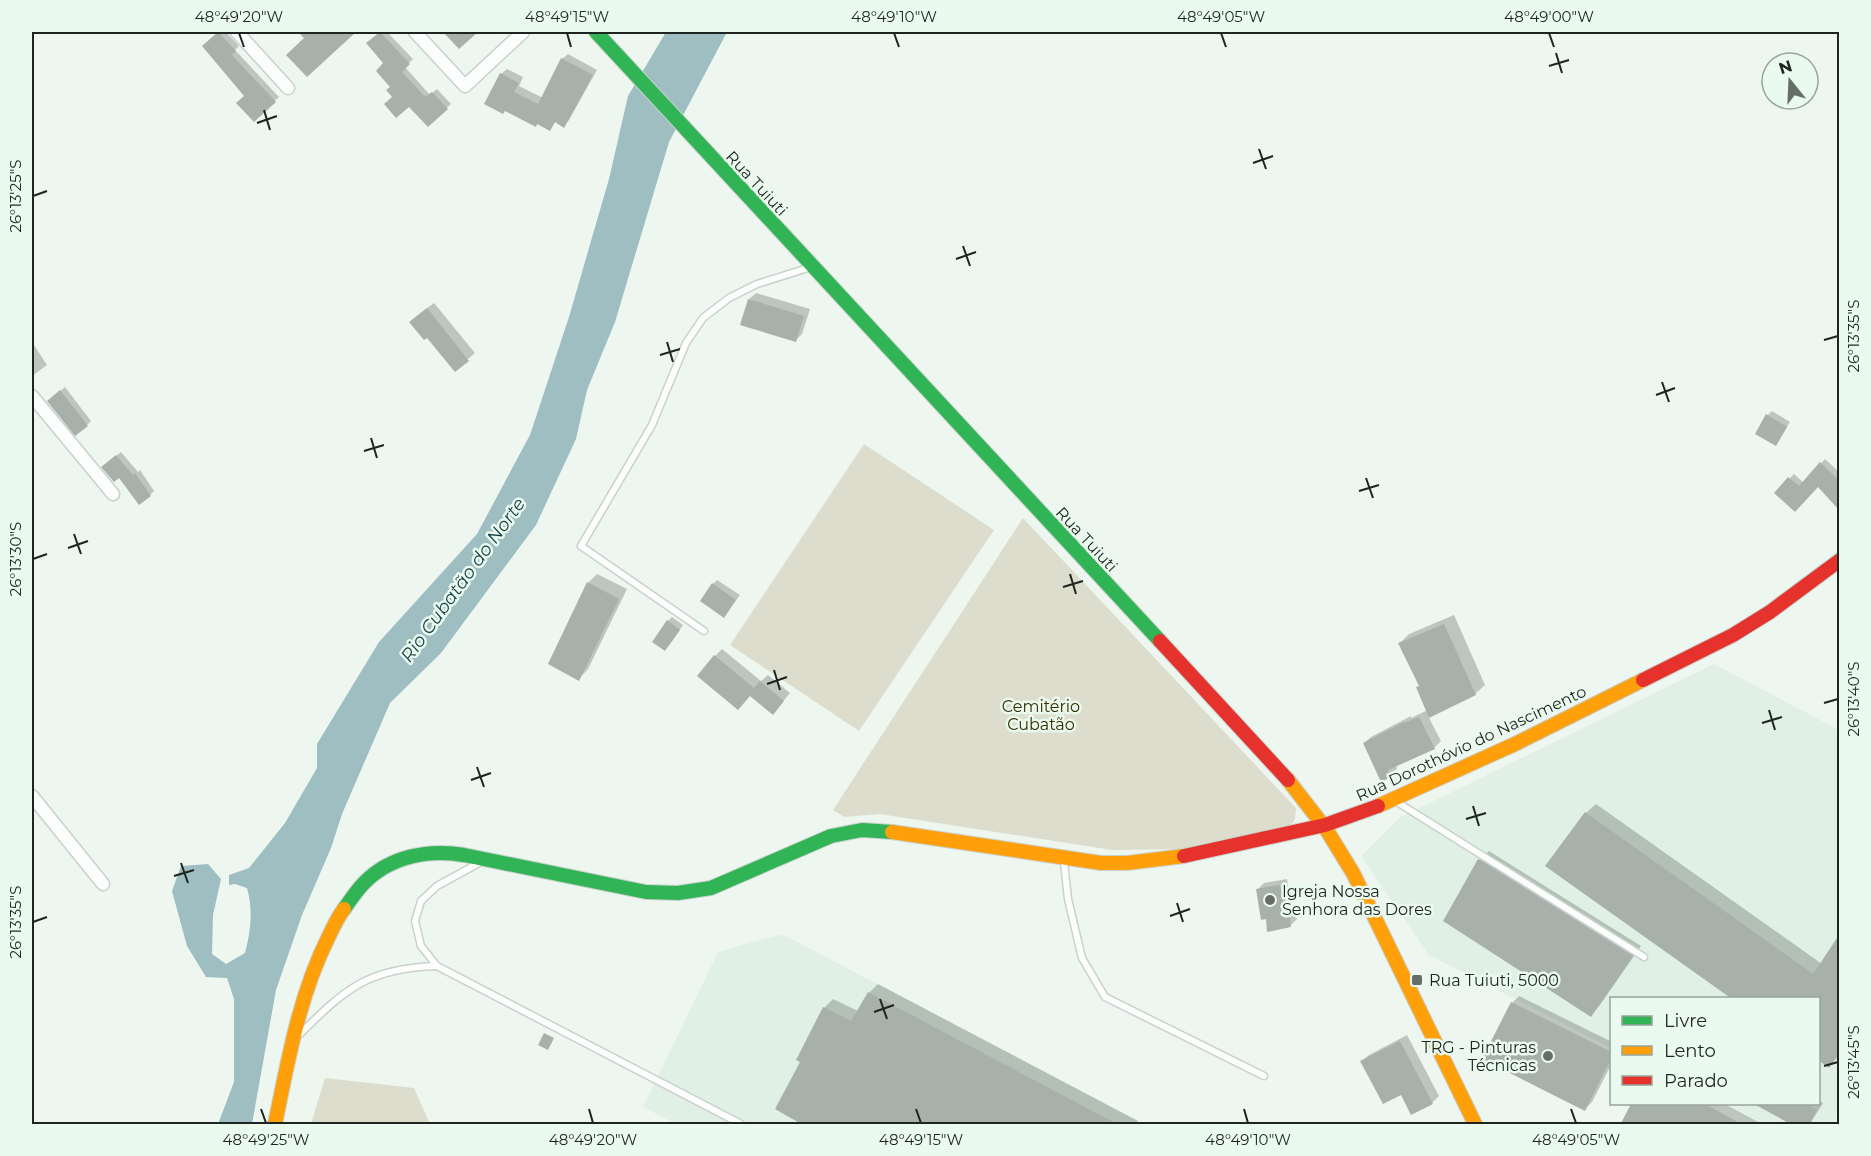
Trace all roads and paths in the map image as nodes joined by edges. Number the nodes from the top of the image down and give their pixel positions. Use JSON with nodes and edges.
{"nodes":[{"id":1,"x":237,"y":32,"type":"edge"},
{"id":2,"x":415,"y":32,"type":"edge"},
{"id":3,"x":523,"y":32,"type":"edge"},
{"id":4,"x":596,"y":32,"type":"edge"},
{"id":5,"x":288,"y":88,"type":"dead end"},
{"id":6,"x":812,"y":267,"type":"junction"},
{"id":7,"x":32,"y":396,"type":"edge"},
{"id":8,"x":113,"y":494,"type":"dead end"},
{"id":9,"x":1839,"y":560,"type":"edge"},
{"id":10,"x":704,"y":631,"type":"dead end"},
{"id":11,"x":32,"y":796,"type":"edge"},
{"id":12,"x":1394,"y":800,"type":"junction"},
{"id":13,"x":1325,"y":825,"type":"junction"},
{"id":14,"x":485,"y":859,"type":"junction"},
{"id":15,"x":1064,"y":859,"type":"junction"},
{"id":16,"x":104,"y":884,"type":"dead end"},
{"id":17,"x":1644,"y":957,"type":"dead end"},
{"id":18,"x":437,"y":966,"type":"junction"},
{"id":19,"x":292,"y":1041,"type":"junction"},
{"id":20,"x":1264,"y":1076,"type":"dead end"},
{"id":21,"x":275,"y":1125,"type":"edge"},
{"id":22,"x":741,"y":1125,"type":"edge"},
{"id":23,"x":1475,"y":1125,"type":"edge"}],
"edges":[{"from":1,"to":5,"type":"street"},
{"from":2,"to":3,"type":"street"},
{"from":4,"to":6,"type":"street","name":"Rua Tuiuti"},
{"from":6,"to":10,"type":"lane"},
{"from":6,"to":13,"type":"street","name":"Rua Tuiuti"},
{"from":7,"to":8,"type":"street"},
{"from":9,"to":12,"type":"street","name":"Rua Dorothóvio do Nascimento"},
{"from":11,"to":16,"type":"street"},
{"from":12,"to":13,"type":"street","name":"Rua Dorothóvio do Nascimento"},
{"from":12,"to":17,"type":"lane"},
{"from":13,"to":15,"type":"street","name":"Rua Dorothóvio do Nascimento"},
{"from":13,"to":23,"type":"street","name":"Rua Tuiuti"},
{"from":14,"to":15,"type":"street","name":"Rua Dorothóvio do Nascimento"},
{"from":14,"to":18,"type":"lane"},
{"from":14,"to":19,"type":"street","name":"Rua Dorothóvio do Nascimento"},
{"from":15,"to":20,"type":"lane"},
{"from":18,"to":19,"type":"lane"},
{"from":18,"to":22,"type":"lane"},
{"from":19,"to":21,"type":"street","name":"Rua Dorothóvio do Nascimento"}]}
